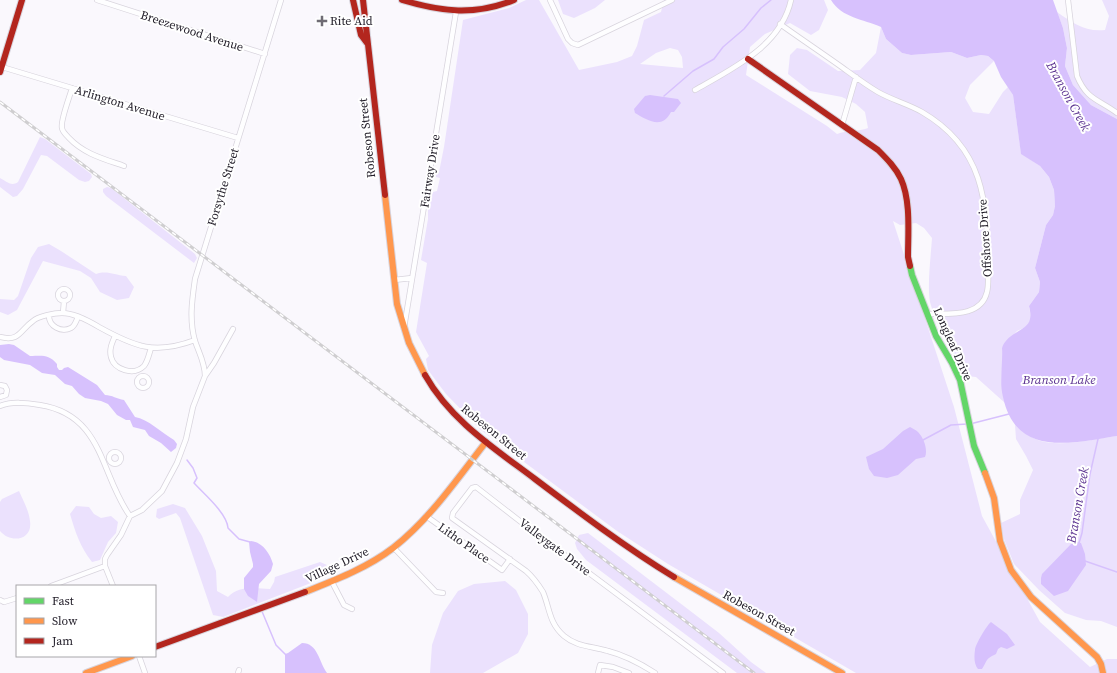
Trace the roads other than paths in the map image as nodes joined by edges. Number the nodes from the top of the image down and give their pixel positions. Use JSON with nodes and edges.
{"nodes":[{"id":1,"x":22,"y":0,"type":"edge"},
{"id":2,"x":97,"y":0,"type":"edge"},
{"id":3,"x":281,"y":0,"type":"edge"},
{"id":4,"x":353,"y":0,"type":"edge"},
{"id":5,"x":363,"y":0,"type":"edge"},
{"id":6,"x":402,"y":0,"type":"edge"},
{"id":7,"x":514,"y":0,"type":"edge"},
{"id":8,"x":550,"y":0,"type":"edge"},
{"id":9,"x":672,"y":0,"type":"edge"},
{"id":10,"x":791,"y":0,"type":"edge"},
{"id":11,"x":1068,"y":0,"type":"edge"},
{"id":12,"x":456,"y":12,"type":"junction"},
{"id":13,"x":780,"y":24,"type":"junction"},
{"id":14,"x":368,"y":45,"type":"junction"},
{"id":15,"x":265,"y":54,"type":"junction"},
{"id":16,"x":748,"y":59,"type":"junction"},
{"id":17,"x":1,"y":69,"type":"edge"},
{"id":18,"x":856,"y":77,"type":"junction"},
{"id":19,"x":72,"y":88,"type":"junction"},
{"id":20,"x":695,"y":90,"type":"dead end"},
{"id":21,"x":1117,"y":112,"type":"edge"},
{"id":22,"x":842,"y":125,"type":"junction"},
{"id":23,"x":238,"y":138,"type":"junction"},
{"id":24,"x":124,"y":166,"type":"dead end"},
{"id":25,"x":412,"y":278,"type":"junction"},
{"id":26,"x":394,"y":280,"type":"junction"},
{"id":27,"x":64,"y":301,"type":"dead end"},
{"id":28,"x":63,"y":313,"type":"junction"},
{"id":29,"x":927,"y":314,"type":"junction"},
{"id":30,"x":49,"y":316,"type":"junction"},
{"id":31,"x":78,"y":317,"type":"junction"},
{"id":32,"x":233,"y":329,"type":"dead end"},
{"id":33,"x":404,"y":330,"type":"junction"},
{"id":34,"x":0,"y":336,"type":"edge"},
{"id":35,"x":115,"y":336,"type":"junction"},
{"id":36,"x":195,"y":340,"type":"junction"},
{"id":37,"x":151,"y":348,"type":"junction"},
{"id":38,"x":138,"y":370,"type":"junction"},
{"id":39,"x":141,"y":376,"type":"dead end"},
{"id":40,"x":205,"y":376,"type":"junction"},
{"id":41,"x":0,"y":385,"type":"edge"},
{"id":42,"x":1,"y":397,"type":"edge"},
{"id":43,"x":2,"y":405,"type":"edge"},
{"id":44,"x":486,"y":442,"type":"junction"},
{"id":45,"x":130,"y":516,"type":"junction"},
{"id":46,"x":426,"y":516,"type":"junction"},
{"id":47,"x":393,"y":548,"type":"junction"},
{"id":48,"x":510,"y":559,"type":"junction"},
{"id":49,"x":105,"y":566,"type":"junction"},
{"id":50,"x":332,"y":582,"type":"junction"},
{"id":51,"x":53,"y":585,"type":"edge"},
{"id":52,"x":113,"y":585,"type":"edge"},
{"id":53,"x":443,"y":592,"type":"dead end"},
{"id":54,"x":16,"y":598,"type":"edge"},
{"id":55,"x":0,"y":600,"type":"edge"},
{"id":56,"x":352,"y":609,"type":"dead end"},
{"id":57,"x":156,"y":647,"type":"edge"},
{"id":58,"x":129,"y":657,"type":"edge"},
{"id":59,"x":139,"y":657,"type":"edge"},
{"id":60,"x":86,"y":673,"type":"edge"},
{"id":61,"x":145,"y":673,"type":"edge"},
{"id":62,"x":598,"y":673,"type":"edge"},
{"id":63,"x":628,"y":673,"type":"edge"},
{"id":64,"x":655,"y":673,"type":"edge"},
{"id":65,"x":723,"y":673,"type":"edge"},
{"id":66,"x":842,"y":673,"type":"edge"},
{"id":67,"x":1103,"y":673,"type":"edge"}],
"edges":[{"from":1,"to":17,"type":"main road"},
{"from":2,"to":15,"type":"street","name":"Breezewood Avenue"},
{"from":3,"to":15,"type":"street","name":"Forsythe Street"},
{"from":4,"to":14,"type":"main road"},
{"from":5,"to":14,"type":"main road","name":"Robeson Street"},
{"from":6,"to":12,"type":"main road"},
{"from":7,"to":12,"type":"main road"},
{"from":8,"to":9,"type":"street"},
{"from":10,"to":13,"type":"street"},
{"from":11,"to":21,"type":"street"},
{"from":12,"to":25,"type":"street","name":"Fairway Drive"},
{"from":13,"to":16,"type":"street"},
{"from":13,"to":18,"type":"street","name":"Offshore Drive"},
{"from":14,"to":26,"type":"main road","name":"Robeson Street"},
{"from":15,"to":23,"type":"street","name":"Forsythe Street"},
{"from":16,"to":20,"type":"street"},
{"from":16,"to":22,"type":"main road","name":"Longleaf Drive"},
{"from":17,"to":19,"type":"street","name":"Arlington Avenue"},
{"from":18,"to":22,"type":"street"},
{"from":18,"to":29,"type":"street","name":"Offshore Drive"},
{"from":19,"to":23,"type":"street","name":"Arlington Avenue"},
{"from":19,"to":24,"type":"street"},
{"from":22,"to":29,"type":"main road","name":"Longleaf Drive"},
{"from":23,"to":36,"type":"street","name":"Forsythe Street"},
{"from":25,"to":26,"type":"street"},
{"from":25,"to":33,"type":"street","name":"Fairway Drive"},
{"from":26,"to":33,"type":"main road","name":"Robeson Street"},
{"from":27,"to":28,"type":"street"},
{"from":28,"to":30,"type":"street"},
{"from":28,"to":31,"type":"street"},
{"from":29,"to":67,"type":"main road","name":"Longleaf Drive"},
{"from":30,"to":31,"type":"street"},
{"from":30,"to":34,"type":"street"},
{"from":31,"to":35,"type":"street"},
{"from":32,"to":40,"type":"street"},
{"from":33,"to":44,"type":"main road","name":"Robeson Street"},
{"from":35,"to":37,"type":"street"},
{"from":35,"to":38,"type":"street"},
{"from":36,"to":37,"type":"street"},
{"from":36,"to":40,"type":"street","name":"Forsythe Street"},
{"from":37,"to":38,"type":"street"},
{"from":38,"to":39,"type":"street"},
{"from":40,"to":45,"type":"street"},
{"from":41,"to":42,"type":"street"},
{"from":42,"to":43,"type":"street"},
{"from":43,"to":45,"type":"street"},
{"from":44,"to":46,"type":"main road","name":"Village Drive"},
{"from":44,"to":66,"type":"main road","name":"Robeson Street"},
{"from":45,"to":49,"type":"street"},
{"from":46,"to":47,"type":"main road","name":"Village Drive"},
{"from":46,"to":48,"type":"street","name":"Litho Place"},
{"from":47,"to":50,"type":"main road","name":"Village Drive"},
{"from":47,"to":53,"type":"street"},
{"from":48,"to":64,"type":"street","name":"Valleygate Drive"},
{"from":48,"to":65,"type":"street","name":"Valleygate Drive"},
{"from":49,"to":51,"type":"street"},
{"from":49,"to":52,"type":"street"},
{"from":50,"to":56,"type":"street"},
{"from":50,"to":57,"type":"main road","name":"Village Drive"},
{"from":54,"to":55,"type":"street"},
{"from":58,"to":60,"type":"main road"},
{"from":59,"to":61,"type":"street"},
{"from":62,"to":63,"type":"street"}]}
